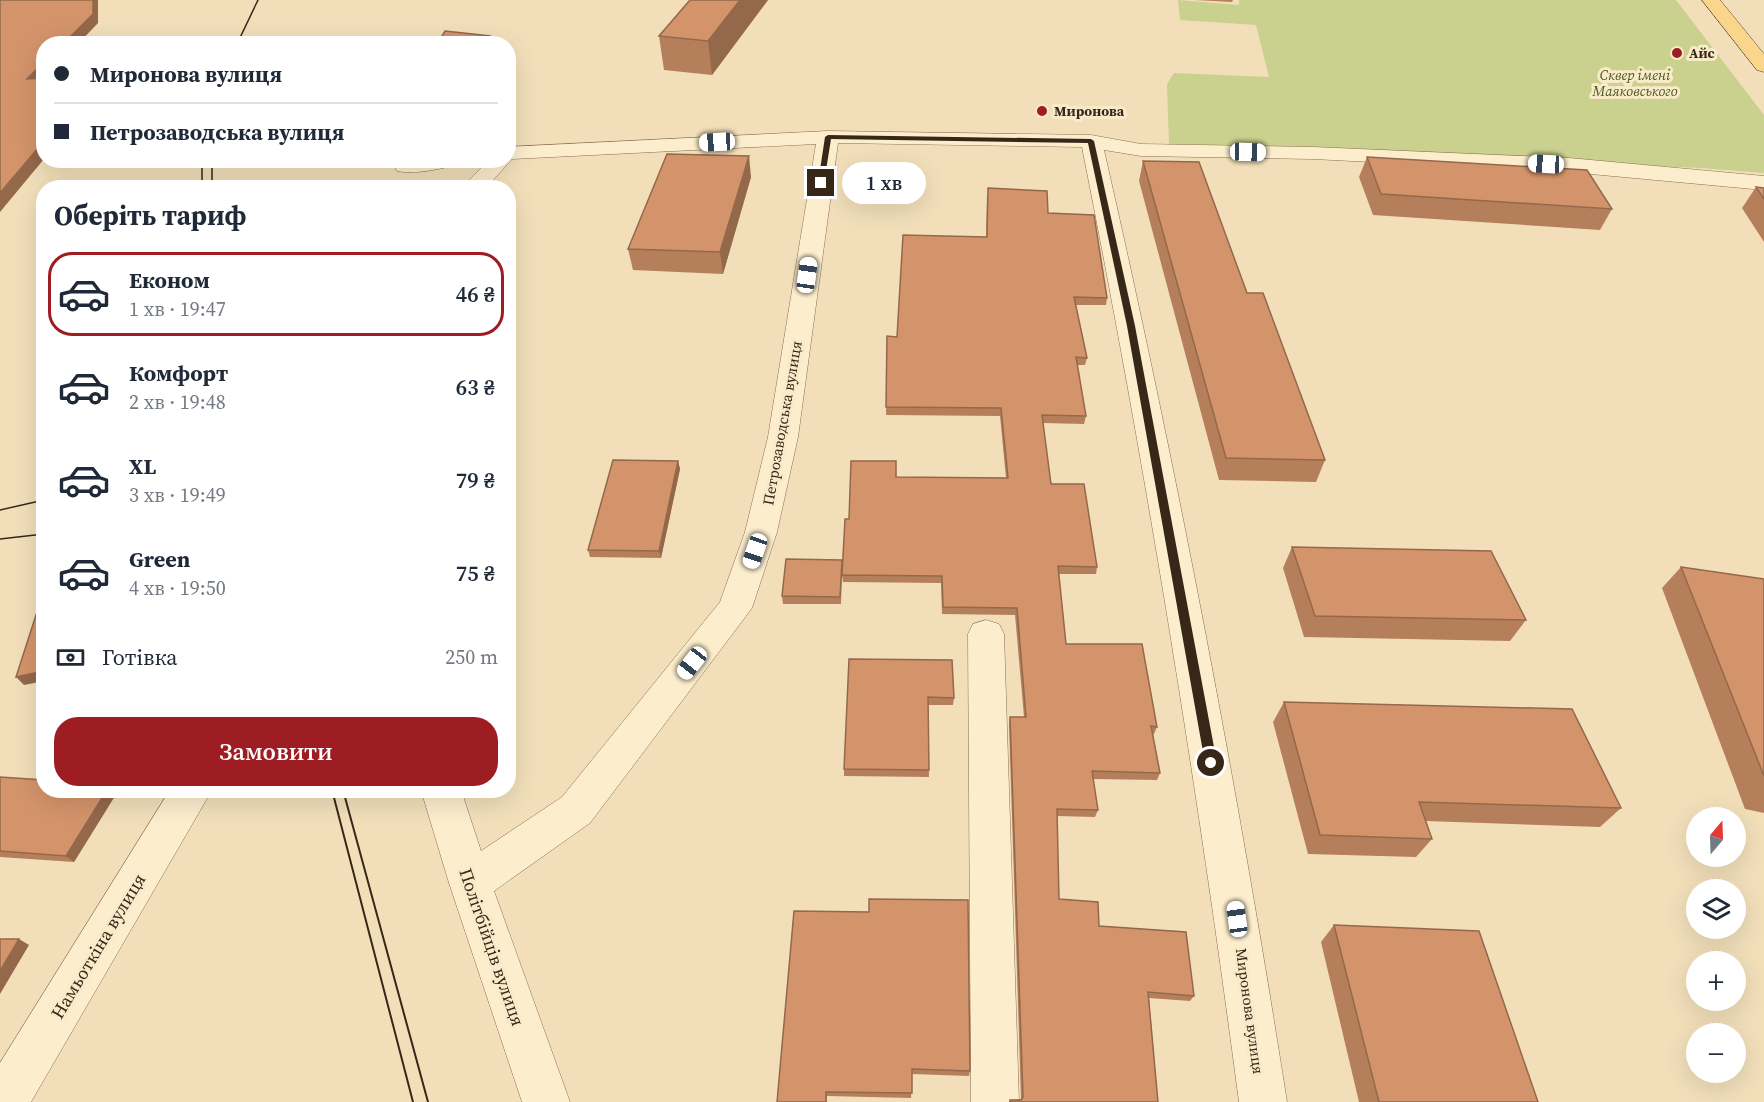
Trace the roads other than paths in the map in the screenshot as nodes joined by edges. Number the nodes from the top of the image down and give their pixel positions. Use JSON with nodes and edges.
{"nodes":[{"id":1,"x":1711,"y":0,"type":"edge"},
{"id":2,"x":1764,"y":66,"type":"edge"},
{"id":3,"x":828,"y":137,"type":"junction"},
{"id":4,"x":1091,"y":141,"type":"junction"},
{"id":5,"x":516,"y":155,"type":"edge"},
{"id":6,"x":494,"y":168,"type":"edge"},
{"id":7,"x":481,"y":180,"type":"edge"},
{"id":8,"x":1764,"y":183,"type":"edge"},
{"id":9,"x":986,"y":634,"type":"dead end"},
{"id":10,"x":187,"y":798,"type":"edge"},
{"id":11,"x":443,"y":798,"type":"edge"},
{"id":12,"x":470,"y":883,"type":"junction"},
{"id":13,"x":4,"y":1102,"type":"edge"},
{"id":14,"x":546,"y":1102,"type":"edge"},
{"id":15,"x":996,"y":1102,"type":"edge"},
{"id":16,"x":1263,"y":1102,"type":"edge"}],
"edges":[{"from":1,"to":2,"type":"main road"},
{"from":3,"to":4,"type":"street"},
{"from":3,"to":5,"type":"street"},
{"from":3,"to":12,"type":"street","name":"Петрозаводська вулиця"},
{"from":4,"to":8,"type":"street"},
{"from":4,"to":16,"type":"street","name":"Миронова вулиця"},
{"from":6,"to":7,"type":"street"},
{"from":9,"to":15,"type":"street"},
{"from":10,"to":13,"type":"street","name":"Намьоткіна вулиця"},
{"from":11,"to":12,"type":"street","name":"Політбійців вулиця"},
{"from":12,"to":14,"type":"street","name":"Політбійців вулиця"}]}
